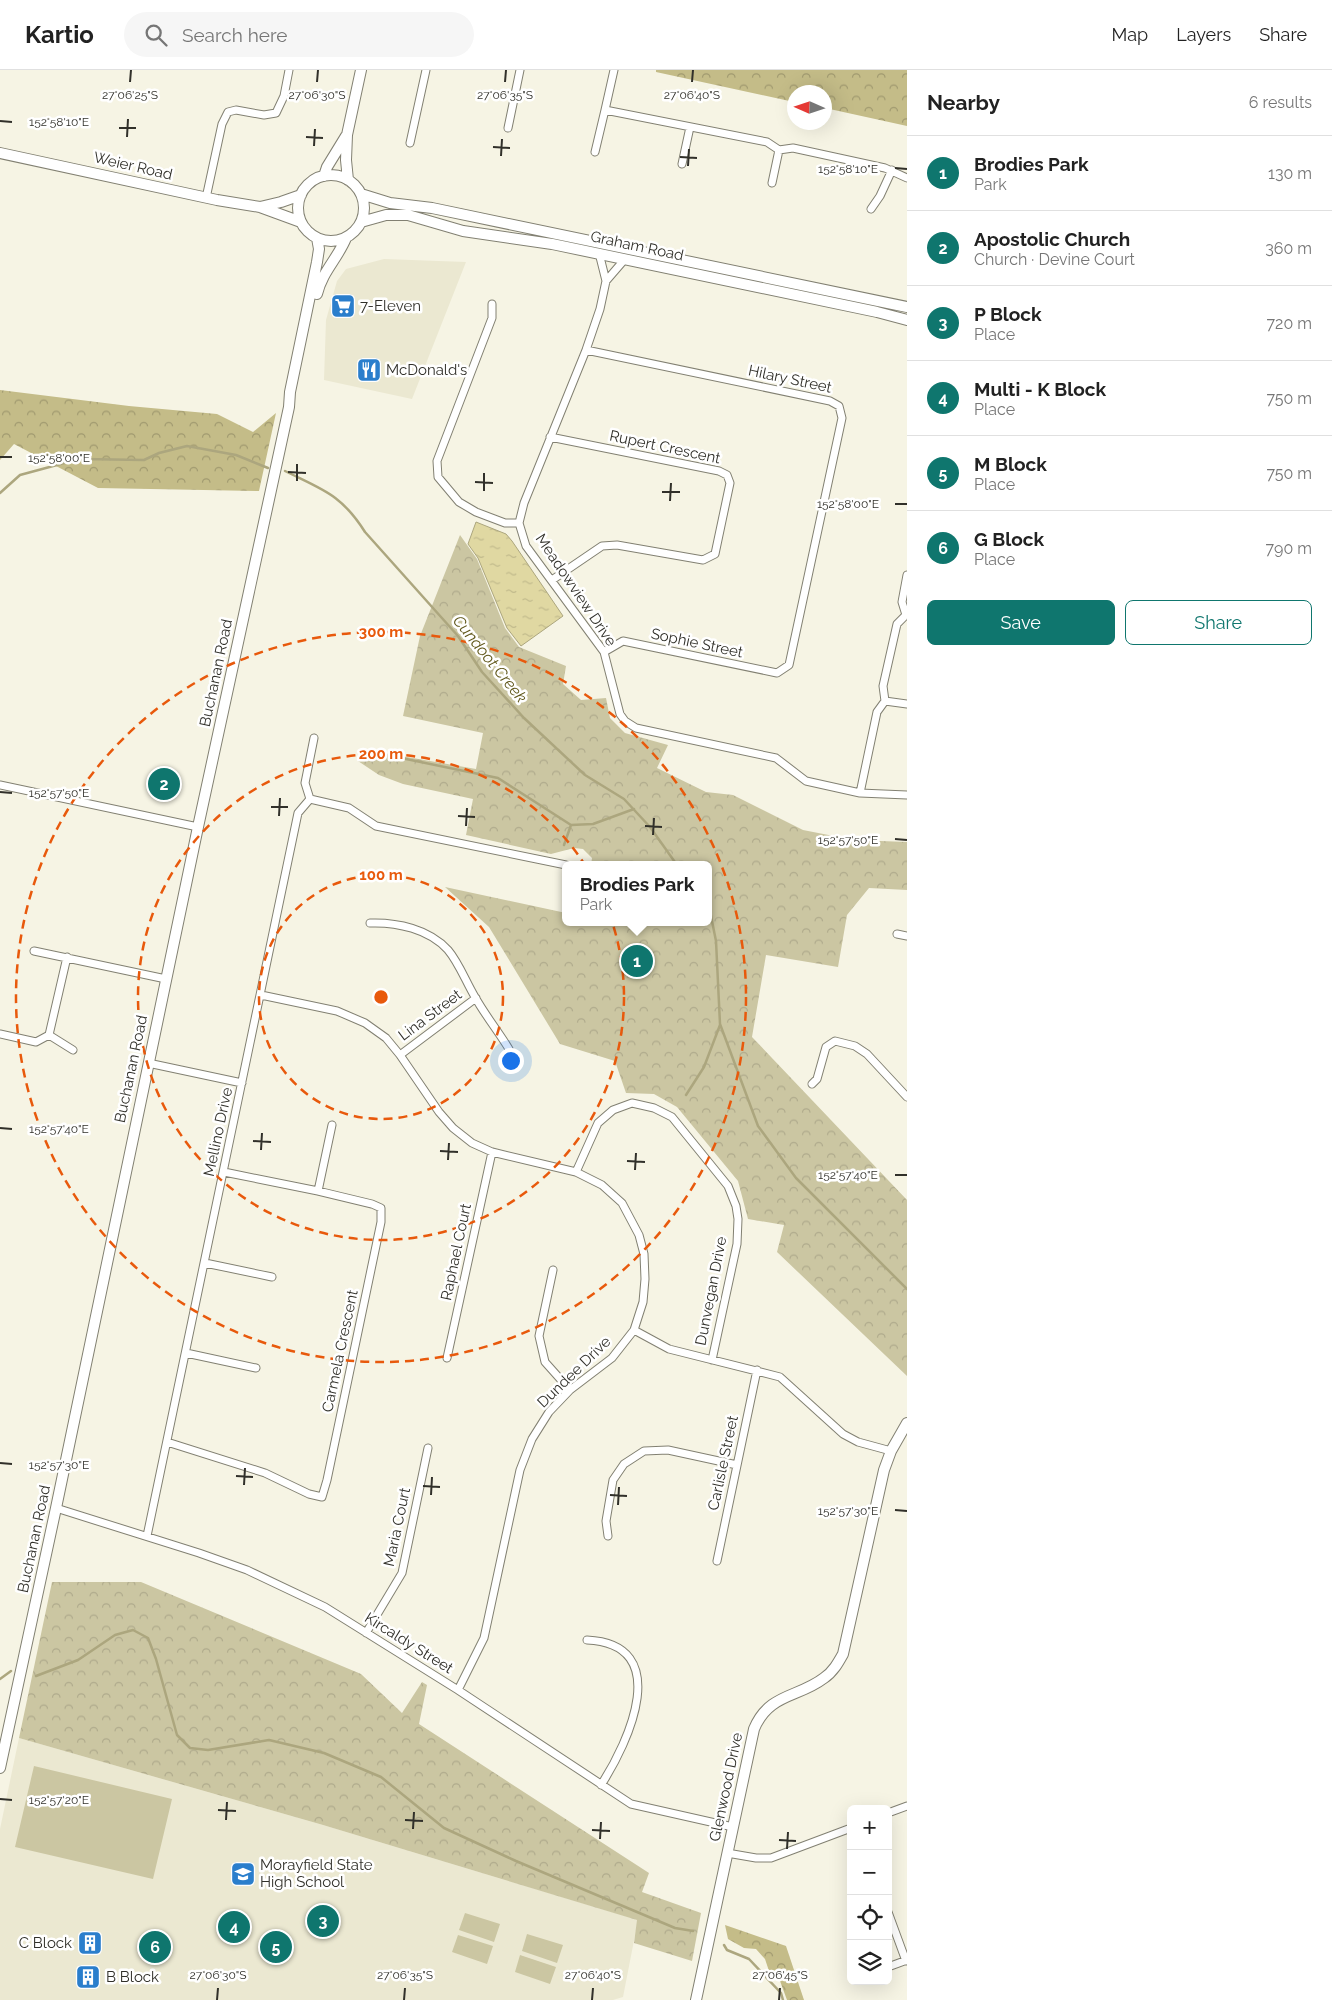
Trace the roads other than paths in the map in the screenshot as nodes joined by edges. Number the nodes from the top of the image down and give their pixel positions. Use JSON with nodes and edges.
{"nodes":[{"id":1,"x":289,"y":70,"type":"edge"},
{"id":2,"x":361,"y":70,"type":"edge"},
{"id":3,"x":426,"y":70,"type":"edge"},
{"id":4,"x":520,"y":70,"type":"edge"},
{"id":5,"x":614,"y":70,"type":"edge"},
{"id":6,"x":605,"y":110,"type":"junction"},
{"id":7,"x":690,"y":127,"type":"junction"},
{"id":8,"x":508,"y":128,"type":"dead end"},
{"id":9,"x":347,"y":135,"type":"junction"},
{"id":10,"x":410,"y":144,"type":"dead end"},
{"id":11,"x":779,"y":150,"type":"junction"},
{"id":12,"x":595,"y":152,"type":"dead end"},
{"id":13,"x":0,"y":153,"type":"edge"},
{"id":14,"x":682,"y":164,"type":"dead end"},
{"id":15,"x":892,"y":170,"type":"junction"},
{"id":16,"x":324,"y":176,"type":"junction"},
{"id":17,"x":907,"y":178,"type":"edge"},
{"id":18,"x":348,"y":180,"type":"junction"},
{"id":19,"x":772,"y":183,"type":"dead end"},
{"id":20,"x":361,"y":194,"type":"junction"},
{"id":21,"x":301,"y":195,"type":"junction"},
{"id":22,"x":206,"y":198,"type":"junction"},
{"id":23,"x":260,"y":207,"type":"junction"},
{"id":24,"x":871,"y":209,"type":"dead end"},
{"id":25,"x":302,"y":222,"type":"junction"},
{"id":26,"x":361,"y":222,"type":"junction"},
{"id":27,"x":317,"y":238,"type":"junction"},
{"id":28,"x":346,"y":238,"type":"junction"},
{"id":29,"x":599,"y":253,"type":"junction"},
{"id":30,"x":625,"y":259,"type":"junction"},
{"id":31,"x":606,"y":281,"type":"junction"},
{"id":32,"x":492,"y":304,"type":"dead end"},
{"id":33,"x":907,"y":308,"type":"edge"},
{"id":34,"x":907,"y":320,"type":"edge"},
{"id":35,"x":586,"y":350,"type":"junction"},
{"id":36,"x":288,"y":407,"type":"junction"},
{"id":37,"x":550,"y":437,"type":"junction"},
{"id":38,"x":519,"y":523,"type":"junction"},
{"id":39,"x":907,"y":575,"type":"edge"},
{"id":40,"x":552,"y":580,"type":"junction"},
{"id":41,"x":906,"y":615,"type":"edge"},
{"id":42,"x":604,"y":652,"type":"junction"},
{"id":43,"x":784,"y":668,"type":"joint"},
{"id":44,"x":885,"y":701,"type":"junction"},
{"id":45,"x":907,"y":704,"type":"edge"},
{"id":46,"x":314,"y":738,"type":"dead end"},
{"id":47,"x":0,"y":786,"type":"edge"},
{"id":48,"x":860,"y":793,"type":"junction"},
{"id":49,"x":907,"y":795,"type":"edge"},
{"id":50,"x":310,"y":799,"type":"junction"},
{"id":51,"x":198,"y":827,"type":"junction"},
{"id":52,"x":562,"y":864,"type":"edge"},
{"id":53,"x":370,"y":923,"type":"dead end"},
{"id":54,"x":897,"y":934,"type":"dead end"},
{"id":55,"x":907,"y":936,"type":"edge"},
{"id":56,"x":34,"y":951,"type":"dead end"},
{"id":57,"x":67,"y":957,"type":"junction"},
{"id":58,"x":166,"y":979,"type":"junction"},
{"id":59,"x":261,"y":995,"type":"junction"},
{"id":60,"x":476,"y":998,"type":"junction"},
{"id":61,"x":0,"y":1034,"type":"edge"},
{"id":62,"x":49,"y":1035,"type":"junction"},
{"id":63,"x":509,"y":1049,"type":"dead end"},
{"id":64,"x":73,"y":1050,"type":"dead end"},
{"id":65,"x":400,"y":1055,"type":"junction"},
{"id":66,"x":148,"y":1064,"type":"junction"},
{"id":67,"x":242,"y":1083,"type":"junction"},
{"id":68,"x":812,"y":1084,"type":"dead end"},
{"id":69,"x":907,"y":1096,"type":"edge"},
{"id":70,"x":332,"y":1125,"type":"dead end"},
{"id":71,"x":492,"y":1152,"type":"junction"},
{"id":72,"x":224,"y":1172,"type":"junction"},
{"id":73,"x":576,"y":1172,"type":"junction"},
{"id":74,"x":318,"y":1191,"type":"junction"},
{"id":75,"x":204,"y":1263,"type":"junction"},
{"id":76,"x":553,"y":1270,"type":"dead end"},
{"id":77,"x":272,"y":1277,"type":"dead end"},
{"id":78,"x":634,"y":1330,"type":"junction"},
{"id":79,"x":186,"y":1353,"type":"junction"},
{"id":80,"x":447,"y":1358,"type":"dead end"},
{"id":81,"x":712,"y":1360,"type":"junction"},
{"id":82,"x":256,"y":1368,"type":"dead end"},
{"id":83,"x":757,"y":1370,"type":"junction"},
{"id":84,"x":570,"y":1390,"type":"junction"},
{"id":85,"x":907,"y":1423,"type":"edge"},
{"id":86,"x":167,"y":1442,"type":"junction"},
{"id":87,"x":428,"y":1448,"type":"dead end"},
{"id":88,"x":891,"y":1451,"type":"junction"},
{"id":89,"x":736,"y":1465,"type":"junction"},
{"id":90,"x":56,"y":1508,"type":"junction"},
{"id":91,"x":147,"y":1536,"type":"junction"},
{"id":92,"x":608,"y":1536,"type":"dead end"},
{"id":93,"x":717,"y":1561,"type":"dead end"},
{"id":94,"x":366,"y":1632,"type":"junction"},
{"id":95,"x":587,"y":1640,"type":"dead end"},
{"id":96,"x":458,"y":1690,"type":"junction"},
{"id":97,"x":0,"y":1768,"type":"edge"},
{"id":98,"x":601,"y":1786,"type":"junction"},
{"id":99,"x":907,"y":1806,"type":"edge"},
{"id":100,"x":892,"y":1812,"type":"edge"},
{"id":101,"x":732,"y":1828,"type":"junction"},
{"id":102,"x":847,"y":1830,"type":"edge"},
{"id":103,"x":727,"y":1853,"type":"junction"},
{"id":104,"x":892,"y":1923,"type":"edge"},
{"id":105,"x":906,"y":1961,"type":"edge"},
{"id":106,"x":892,"y":1966,"type":"edge"},
{"id":107,"x":696,"y":2000,"type":"edge"}],
"edges":[{"from":1,"to":22,"type":"street"},
{"from":2,"to":9,"type":"main road"},
{"from":3,"to":10,"type":"street"},
{"from":4,"to":8,"type":"street"},
{"from":5,"to":6,"type":"street"},
{"from":6,"to":7,"type":"street"},
{"from":6,"to":12,"type":"street"},
{"from":7,"to":11,"type":"street"},
{"from":7,"to":14,"type":"street"},
{"from":9,"to":16,"type":"main road"},
{"from":9,"to":18,"type":"main road"},
{"from":11,"to":15,"type":"street"},
{"from":11,"to":19,"type":"street"},
{"from":13,"to":22,"type":"main road","name":"Weier Road"},
{"from":15,"to":17,"type":"street"},
{"from":15,"to":24,"type":"street"},
{"from":16,"to":18,"type":"main road"},
{"from":16,"to":21,"type":"main road"},
{"from":18,"to":20,"type":"main road"},
{"from":20,"to":26,"type":"main road"},
{"from":20,"to":33,"type":"main road","name":"Graham Road"},
{"from":21,"to":23,"type":"main road","name":"Weier Road"},
{"from":21,"to":25,"type":"main road"},
{"from":22,"to":23,"type":"main road","name":"Weier Road"},
{"from":23,"to":25,"type":"main road","name":"Weier Road"},
{"from":25,"to":27,"type":"main road"},
{"from":26,"to":28,"type":"main road"},
{"from":26,"to":29,"type":"main road","name":"Graham Road"},
{"from":27,"to":28,"type":"main road"},
{"from":27,"to":36,"type":"main road","name":"Buchanan Road"},
{"from":28,"to":36,"type":"main road","name":"Buchanan Road"},
{"from":29,"to":30,"type":"main road","name":"Graham Road"},
{"from":29,"to":31,"type":"street","name":"Meadowview Drive"},
{"from":30,"to":31,"type":"street","name":"Meadowview Drive"},
{"from":30,"to":34,"type":"main road","name":"Graham Road"},
{"from":31,"to":35,"type":"street","name":"Meadowview Drive"},
{"from":32,"to":38,"type":"street"},
{"from":35,"to":37,"type":"street","name":"Meadowview Drive"},
{"from":35,"to":43,"type":"street","name":"Hilary Street"},
{"from":36,"to":51,"type":"main road","name":"Buchanan Road"},
{"from":37,"to":38,"type":"street","name":"Meadowview Drive"},
{"from":37,"to":40,"type":"street","name":"Rupert Crescent"},
{"from":38,"to":40,"type":"street","name":"Meadowview Drive"},
{"from":39,"to":41,"type":"street"},
{"from":40,"to":42,"type":"street","name":"Meadowview Drive"},
{"from":41,"to":44,"type":"street"},
{"from":42,"to":43,"type":"street","name":"Sophie Street"},
{"from":42,"to":48,"type":"street","name":"Meadowview Drive"},
{"from":44,"to":45,"type":"street"},
{"from":44,"to":48,"type":"street"},
{"from":46,"to":50,"type":"street"},
{"from":47,"to":51,"type":"street"},
{"from":48,"to":49,"type":"street","name":"Meadowview Drive"},
{"from":50,"to":52,"type":"street"},
{"from":50,"to":59,"type":"street","name":"Mellino Drive"},
{"from":51,"to":58,"type":"main road","name":"Buchanan Road"},
{"from":53,"to":60,"type":"street"},
{"from":54,"to":55,"type":"street"},
{"from":56,"to":57,"type":"street"},
{"from":57,"to":58,"type":"street"},
{"from":57,"to":62,"type":"street"},
{"from":58,"to":66,"type":"main road","name":"Buchanan Road"},
{"from":59,"to":65,"type":"street","name":"Dundee Drive"},
{"from":59,"to":67,"type":"street","name":"Mellino Drive"},
{"from":60,"to":63,"type":"street","name":"Lina Street"},
{"from":60,"to":65,"type":"street","name":"Lina Street"},
{"from":61,"to":62,"type":"street"},
{"from":62,"to":64,"type":"street"},
{"from":65,"to":71,"type":"street","name":"Dundee Drive"},
{"from":66,"to":67,"type":"street"},
{"from":66,"to":90,"type":"main road","name":"Buchanan Road"},
{"from":67,"to":72,"type":"street","name":"Mellino Drive"},
{"from":68,"to":69,"type":"street"},
{"from":70,"to":74,"type":"street"},
{"from":71,"to":73,"type":"street","name":"Dundee Drive"},
{"from":71,"to":80,"type":"street","name":"Raphael Court"},
{"from":72,"to":74,"type":"street","name":"Carmela Crescent"},
{"from":72,"to":75,"type":"street","name":"Mellino Drive"},
{"from":73,"to":78,"type":"street","name":"Dundee Drive"},
{"from":73,"to":81,"type":"street","name":"Dunvegan Drive"},
{"from":74,"to":86,"type":"street","name":"Carmela Crescent"},
{"from":75,"to":77,"type":"street"},
{"from":75,"to":79,"type":"street","name":"Mellino Drive"},
{"from":76,"to":84,"type":"street"},
{"from":78,"to":81,"type":"street"},
{"from":78,"to":84,"type":"street","name":"Dundee Drive"},
{"from":79,"to":82,"type":"street"},
{"from":79,"to":86,"type":"street","name":"Mellino Drive"},
{"from":81,"to":83,"type":"street"},
{"from":83,"to":88,"type":"street"},
{"from":83,"to":89,"type":"street","name":"Carlisle Street"},
{"from":84,"to":96,"type":"street","name":"Dundee Drive"},
{"from":85,"to":88,"type":"main road","name":"Glenwood Drive"},
{"from":86,"to":91,"type":"street","name":"Mellino Drive"},
{"from":87,"to":94,"type":"street","name":"Maria Court"},
{"from":88,"to":101,"type":"main road","name":"Glenwood Drive"},
{"from":89,"to":92,"type":"street"},
{"from":89,"to":93,"type":"street","name":"Carlisle Street"},
{"from":90,"to":91,"type":"street","name":"Kircaldy Street"},
{"from":90,"to":97,"type":"main road","name":"Buchanan Road"},
{"from":91,"to":94,"type":"street","name":"Kircaldy Street"},
{"from":94,"to":96,"type":"street","name":"Kircaldy Street"},
{"from":95,"to":98,"type":"street"},
{"from":96,"to":98,"type":"street","name":"Kircaldy Street"},
{"from":98,"to":101,"type":"street","name":"Kircaldy Street"},
{"from":99,"to":100,"type":"street"},
{"from":101,"to":103,"type":"main road","name":"Glenwood Drive"},
{"from":102,"to":103,"type":"street"},
{"from":103,"to":107,"type":"main road","name":"Glenwood Drive"},
{"from":104,"to":105,"type":"street"},
{"from":105,"to":106,"type":"street"}]}
